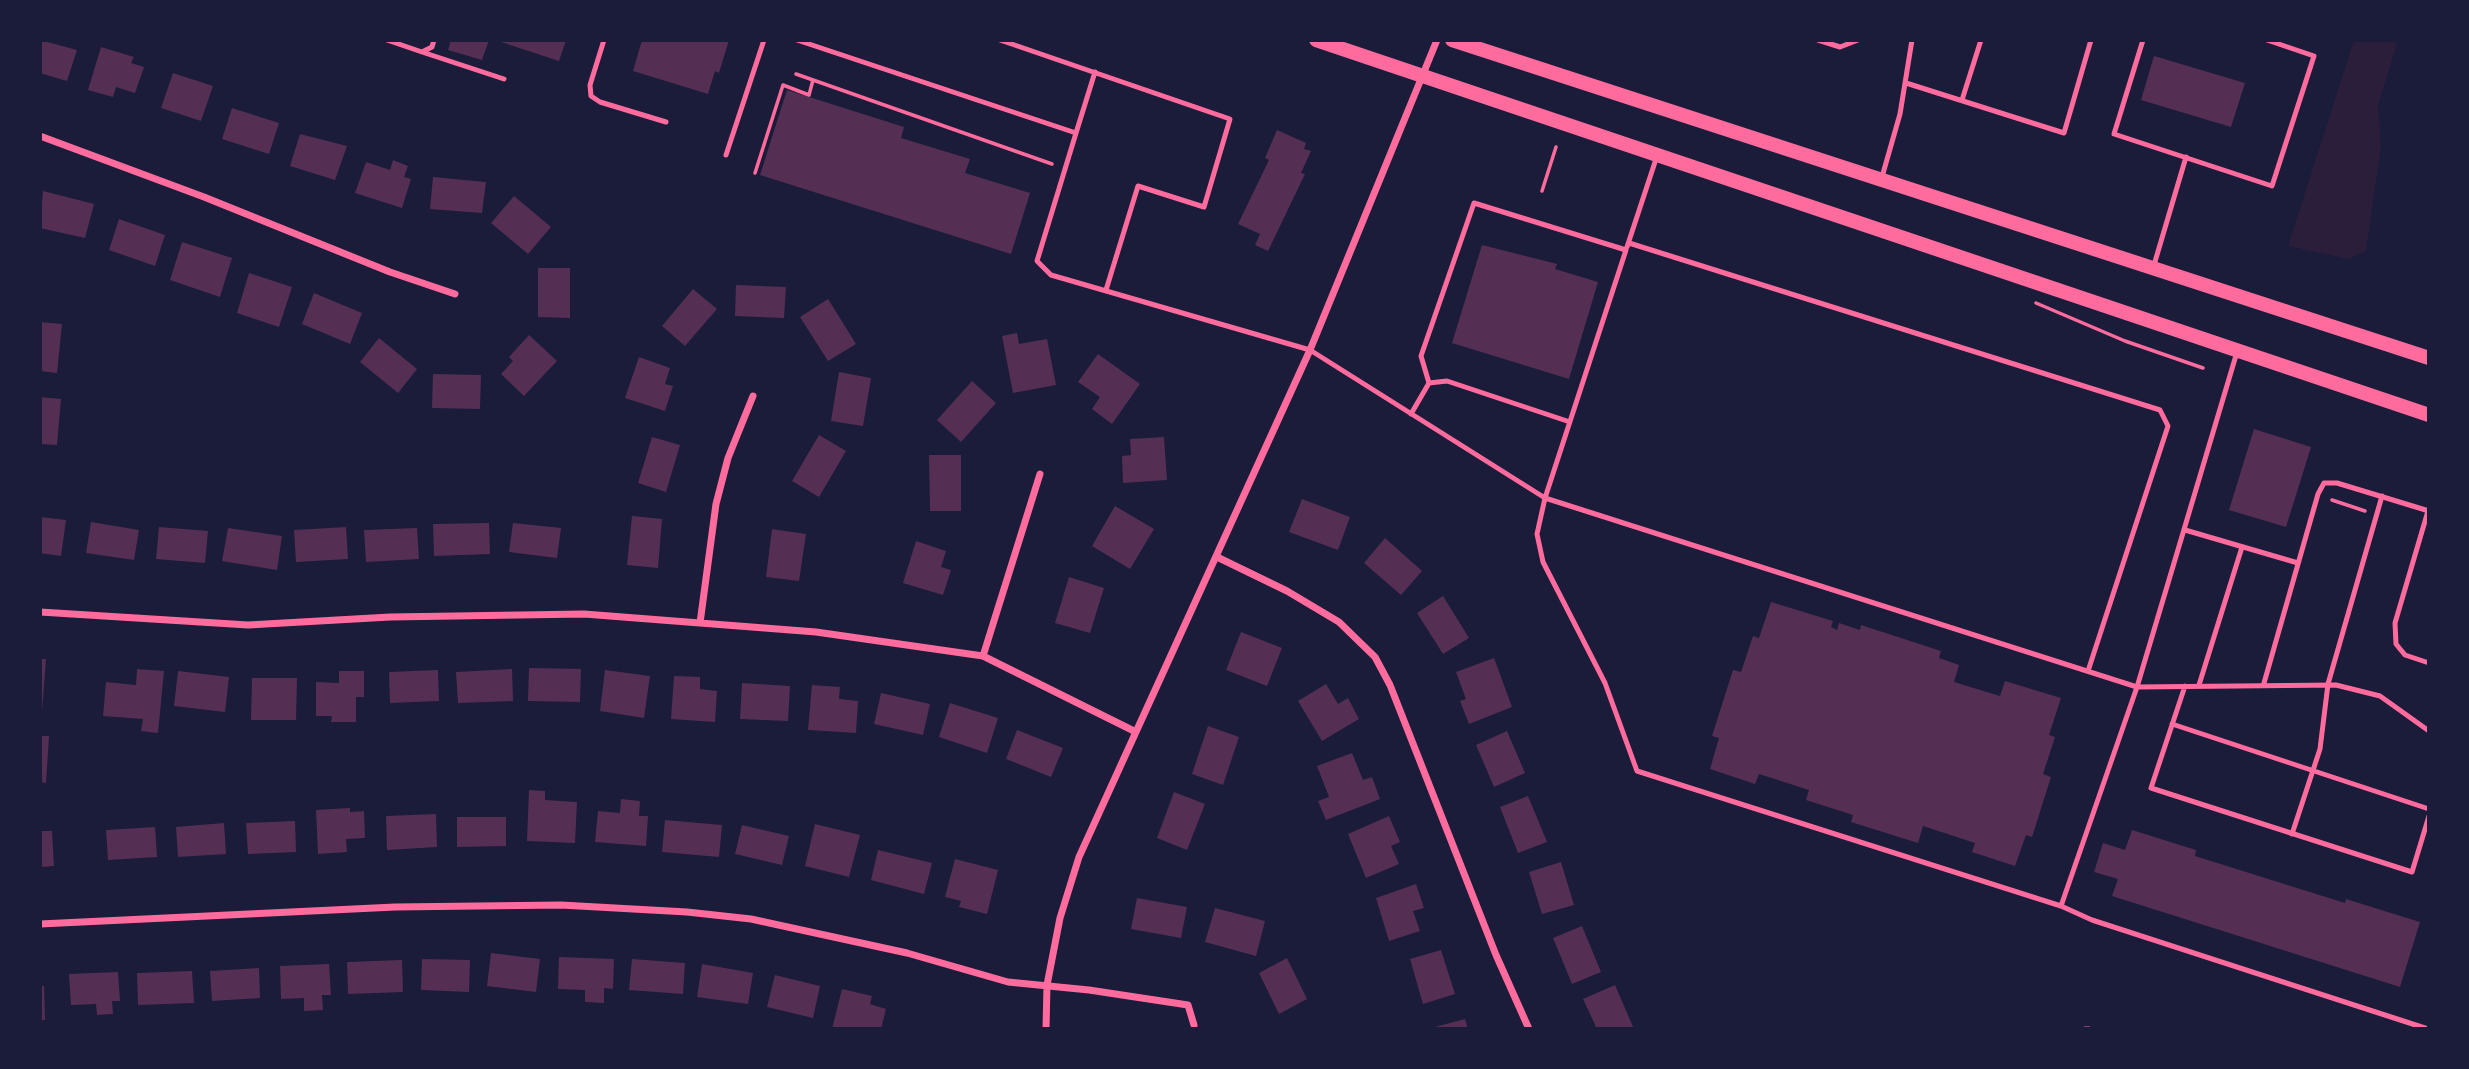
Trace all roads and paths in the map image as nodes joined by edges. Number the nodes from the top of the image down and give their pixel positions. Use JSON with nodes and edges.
{"nodes":[{"id":1,"x":387,"y":40,"type":"edge"},
{"id":2,"x":434,"y":40,"type":"edge"},
{"id":3,"x":604,"y":40,"type":"edge"},
{"id":4,"x":764,"y":40,"type":"edge"},
{"id":5,"x":797,"y":40,"type":"edge"},
{"id":6,"x":1000,"y":40,"type":"edge"},
{"id":7,"x":1316,"y":40,"type":"edge"},
{"id":8,"x":1437,"y":40,"type":"edge"},
{"id":9,"x":1452,"y":40,"type":"edge"},
{"id":10,"x":1818,"y":40,"type":"edge"},
{"id":11,"x":1858,"y":40,"type":"edge"},
{"id":12,"x":1912,"y":40,"type":"edge"},
{"id":13,"x":1981,"y":40,"type":"edge"},
{"id":14,"x":2091,"y":40,"type":"edge"},
{"id":15,"x":2143,"y":40,"type":"edge"},
{"id":16,"x":2267,"y":40,"type":"edge"},
{"id":17,"x":422,"y":52,"type":"junction"},
{"id":18,"x":1095,"y":72,"type":"junction"},
{"id":19,"x":796,"y":74,"type":"dead end"},
{"id":20,"x":1424,"y":74,"type":"junction"},
{"id":21,"x":503,"y":79,"type":"dead end"},
{"id":22,"x":813,"y":80,"type":"junction"},
{"id":23,"x":1906,"y":83,"type":"junction"},
{"id":24,"x":1962,"y":100,"type":"junction"},
{"id":25,"x":666,"y":122,"type":"dead end"},
{"id":26,"x":1076,"y":133,"type":"junction"},
{"id":27,"x":40,"y":136,"type":"edge"},
{"id":28,"x":1556,"y":147,"type":"dead end"},
{"id":29,"x":1658,"y":153,"type":"junction"},
{"id":30,"x":726,"y":156,"type":"dead end"},
{"id":31,"x":2186,"y":157,"type":"junction"},
{"id":32,"x":755,"y":173,"type":"dead end"},
{"id":33,"x":1064,"y":175,"type":"junction"},
{"id":34,"x":1881,"y":180,"type":"junction"},
{"id":35,"x":1542,"y":191,"type":"dead end"},
{"id":36,"x":1628,"y":246,"type":"junction"},
{"id":37,"x":2153,"y":268,"type":"junction"},
{"id":38,"x":1106,"y":290,"type":"junction"},
{"id":39,"x":455,"y":294,"type":"dead end"},
{"id":40,"x":2238,"y":349,"type":"junction"},
{"id":41,"x":1310,"y":350,"type":"junction"},
{"id":42,"x":2429,"y":358,"type":"edge"},
{"id":43,"x":1429,"y":383,"type":"junction"},
{"id":44,"x":753,"y":396,"type":"dead end"},
{"id":45,"x":1411,"y":414,"type":"junction"},
{"id":46,"x":2429,"y":415,"type":"edge"},
{"id":47,"x":1570,"y":422,"type":"junction"},
{"id":48,"x":1040,"y":474,"type":"dead end"},
{"id":49,"x":2382,"y":496,"type":"junction"},
{"id":50,"x":1545,"y":498,"type":"junction"},
{"id":51,"x":2332,"y":500,"type":"dead end"},
{"id":52,"x":2367,"y":511,"type":"dead end"},
{"id":53,"x":2429,"y":511,"type":"edge"},
{"id":54,"x":2185,"y":530,"type":"junction"},
{"id":55,"x":2242,"y":547,"type":"junction"},
{"id":56,"x":1217,"y":557,"type":"junction"},
{"id":57,"x":2298,"y":563,"type":"junction"},
{"id":58,"x":40,"y":612,"type":"edge"},
{"id":59,"x":701,"y":623,"type":"junction"},
{"id":60,"x":983,"y":656,"type":"junction"},
{"id":61,"x":2429,"y":663,"type":"edge"},
{"id":62,"x":2088,"y":671,"type":"junction"},
{"id":63,"x":2263,"y":683,"type":"junction"},
{"id":64,"x":2328,"y":684,"type":"junction"},
{"id":65,"x":2185,"y":685,"type":"junction"},
{"id":66,"x":2199,"y":685,"type":"junction"},
{"id":67,"x":2137,"y":687,"type":"junction"},
{"id":68,"x":2172,"y":724,"type":"junction"},
{"id":69,"x":2429,"y":731,"type":"edge"},
{"id":70,"x":1134,"y":732,"type":"junction"},
{"id":71,"x":2313,"y":770,"type":"junction"},
{"id":72,"x":2429,"y":809,"type":"edge"},
{"id":73,"x":2429,"y":816,"type":"edge"},
{"id":74,"x":2292,"y":834,"type":"junction"},
{"id":75,"x":2062,"y":906,"type":"junction"},
{"id":76,"x":40,"y":924,"type":"edge"},
{"id":77,"x":1047,"y":985,"type":"junction"},
{"id":78,"x":1194,"y":1025,"type":"dead end"},
{"id":79,"x":1046,"y":1029,"type":"edge"},
{"id":80,"x":1529,"y":1029,"type":"edge"},
{"id":81,"x":2428,"y":1029,"type":"edge"}],
"edges":[{"from":1,"to":17,"type":"lane"},
{"from":2,"to":17,"type":"lane"},
{"from":3,"to":25,"type":"lane"},
{"from":4,"to":30,"type":"lane"},
{"from":5,"to":26,"type":"lane"},
{"from":6,"to":18,"type":"lane"},
{"from":7,"to":20,"type":"main road"},
{"from":8,"to":20,"type":"street"},
{"from":9,"to":34,"type":"main road"},
{"from":10,"to":11,"type":"lane"},
{"from":12,"to":23,"type":"lane"},
{"from":13,"to":24,"type":"lane"},
{"from":14,"to":24,"type":"lane"},
{"from":15,"to":31,"type":"lane"},
{"from":16,"to":31,"type":"lane"},
{"from":17,"to":21,"type":"lane"},
{"from":18,"to":26,"type":"lane"},
{"from":18,"to":38,"type":"lane"},
{"from":19,"to":22,"type":"path"},
{"from":20,"to":29,"type":"main road"},
{"from":20,"to":41,"type":"street"},
{"from":22,"to":32,"type":"path"},
{"from":22,"to":33,"type":"path"},
{"from":23,"to":24,"type":"lane"},
{"from":23,"to":34,"type":"lane"},
{"from":26,"to":33,"type":"lane"},
{"from":27,"to":39,"type":"street"},
{"from":28,"to":35,"type":"path"},
{"from":29,"to":36,"type":"lane"},
{"from":29,"to":40,"type":"main road"},
{"from":31,"to":37,"type":"lane"},
{"from":33,"to":38,"type":"lane"},
{"from":34,"to":37,"type":"main road"},
{"from":36,"to":43,"type":"lane"},
{"from":36,"to":47,"type":"lane"},
{"from":36,"to":62,"type":"lane"},
{"from":37,"to":42,"type":"main road"},
{"from":38,"to":41,"type":"lane"},
{"from":40,"to":46,"type":"main road"},
{"from":40,"to":54,"type":"lane"},
{"from":41,"to":45,"type":"lane"},
{"from":41,"to":56,"type":"street"},
{"from":43,"to":45,"type":"lane"},
{"from":43,"to":47,"type":"lane"},
{"from":44,"to":59,"type":"street"},
{"from":45,"to":50,"type":"lane"},
{"from":47,"to":50,"type":"lane"},
{"from":48,"to":60,"type":"street"},
{"from":49,"to":53,"type":"lane"},
{"from":49,"to":57,"type":"lane"},
{"from":49,"to":64,"type":"lane"},
{"from":50,"to":62,"type":"lane"},
{"from":50,"to":75,"type":"lane"},
{"from":51,"to":52,"type":"path"},
{"from":53,"to":61,"type":"lane"},
{"from":54,"to":55,"type":"lane"},
{"from":54,"to":67,"type":"lane"},
{"from":55,"to":57,"type":"lane"},
{"from":55,"to":66,"type":"lane"},
{"from":56,"to":70,"type":"street"},
{"from":56,"to":80,"type":"street"},
{"from":57,"to":63,"type":"lane"},
{"from":58,"to":59,"type":"street"},
{"from":59,"to":60,"type":"street"},
{"from":60,"to":70,"type":"street"},
{"from":62,"to":67,"type":"lane"},
{"from":63,"to":64,"type":"lane"},
{"from":63,"to":66,"type":"lane"},
{"from":64,"to":69,"type":"lane"},
{"from":64,"to":71,"type":"lane"},
{"from":65,"to":66,"type":"lane"},
{"from":65,"to":67,"type":"lane"},
{"from":65,"to":68,"type":"lane"},
{"from":67,"to":75,"type":"lane"},
{"from":68,"to":71,"type":"lane"},
{"from":68,"to":74,"type":"lane"},
{"from":70,"to":77,"type":"street"},
{"from":71,"to":72,"type":"lane"},
{"from":71,"to":74,"type":"lane"},
{"from":73,"to":74,"type":"lane"},
{"from":75,"to":81,"type":"lane"},
{"from":76,"to":77,"type":"street"},
{"from":77,"to":78,"type":"street"},
{"from":77,"to":79,"type":"street"}]}
